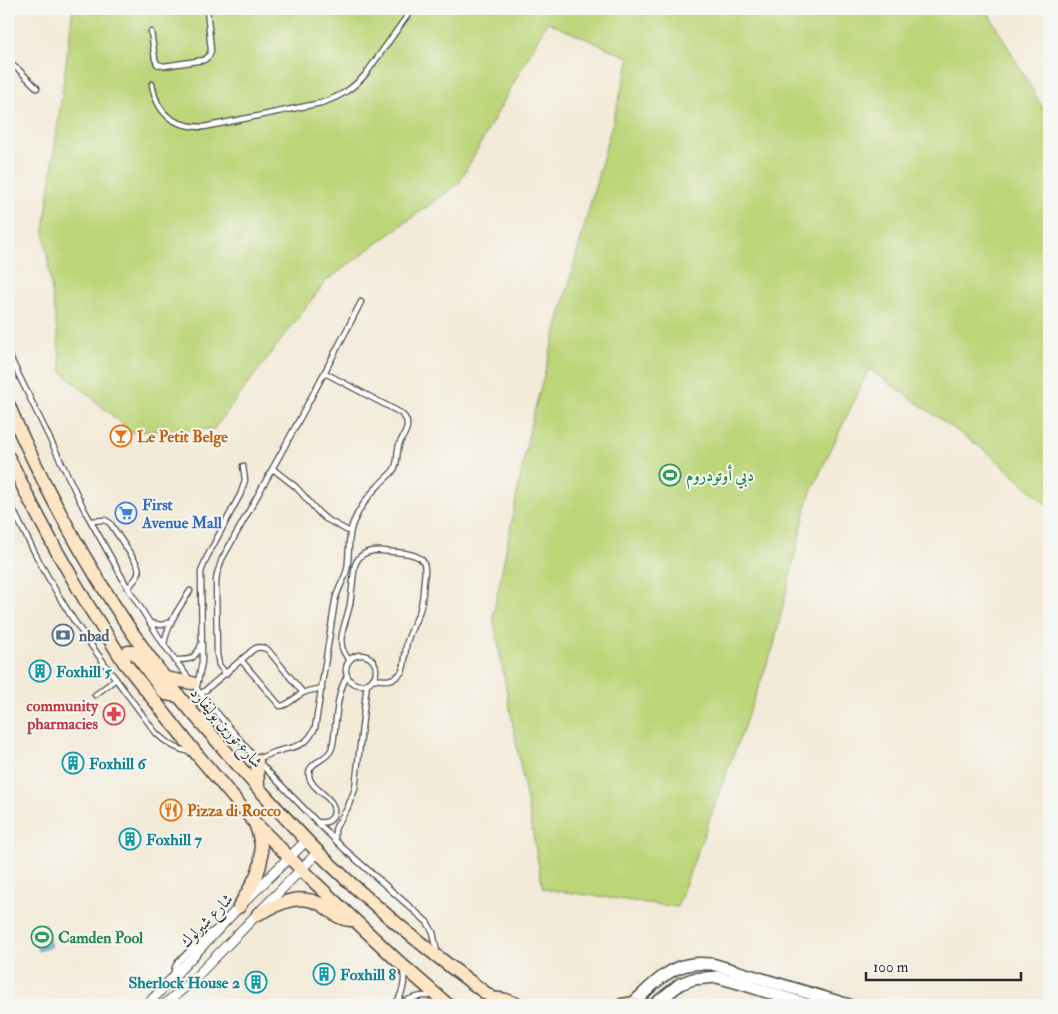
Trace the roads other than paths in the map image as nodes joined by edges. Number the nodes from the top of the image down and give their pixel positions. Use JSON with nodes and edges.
{"nodes":[{"id":1,"x":206,"y":9,"type":"edge"},
{"id":2,"x":412,"y":9,"type":"edge"},
{"id":3,"x":151,"y":32,"type":"dead end"},
{"id":4,"x":9,"y":63,"type":"edge"},
{"id":5,"x":152,"y":84,"type":"dead end"},
{"id":6,"x":37,"y":88,"type":"dead end"},
{"id":7,"x":361,"y":302,"type":"dead end"},
{"id":8,"x":9,"y":355,"type":"edge"},
{"id":9,"x":325,"y":374,"type":"junction"},
{"id":10,"x":9,"y":406,"type":"edge"},
{"id":11,"x":9,"y":458,"type":"edge"},
{"id":12,"x":244,"y":466,"type":"dead end"},
{"id":13,"x":273,"y":469,"type":"junction"},
{"id":14,"x":9,"y":502,"type":"edge"},
{"id":15,"x":91,"y":521,"type":"junction"},
{"id":16,"x":350,"y":532,"type":"junction"},
{"id":17,"x":128,"y":588,"type":"junction"},
{"id":18,"x":190,"y":590,"type":"dead end"},
{"id":19,"x":170,"y":622,"type":"junction"},
{"id":20,"x":150,"y":623,"type":"junction"},
{"id":21,"x":164,"y":644,"type":"junction"},
{"id":22,"x":202,"y":644,"type":"junction"},
{"id":23,"x":175,"y":660,"type":"junction"},
{"id":24,"x":241,"y":660,"type":"junction"},
{"id":25,"x":350,"y":660,"type":"junction"},
{"id":26,"x":124,"y":662,"type":"junction"},
{"id":27,"x":226,"y":674,"type":"junction"},
{"id":28,"x":347,"y":676,"type":"junction"},
{"id":29,"x":165,"y":678,"type":"junction"},
{"id":30,"x":373,"y":678,"type":"junction"},
{"id":31,"x":116,"y":679,"type":"junction"},
{"id":32,"x":367,"y":683,"type":"junction"},
{"id":33,"x":194,"y":685,"type":"junction"},
{"id":34,"x":322,"y":689,"type":"junction"},
{"id":35,"x":303,"y":693,"type":"junction"},
{"id":36,"x":201,"y":694,"type":"junction"},
{"id":37,"x":95,"y":695,"type":"dead end"},
{"id":38,"x":178,"y":696,"type":"junction"},
{"id":39,"x":195,"y":752,"type":"junction"},
{"id":40,"x":257,"y":760,"type":"junction"},
{"id":41,"x":258,"y":788,"type":"junction"},
{"id":42,"x":334,"y":810,"type":"junction"},
{"id":43,"x":343,"y":815,"type":"junction"},
{"id":44,"x":254,"y":822,"type":"junction"},
{"id":45,"x":317,"y":822,"type":"junction"},
{"id":46,"x":307,"y":840,"type":"junction"},
{"id":47,"x":335,"y":840,"type":"junction"},
{"id":48,"x":318,"y":852,"type":"junction"},
{"id":49,"x":290,"y":858,"type":"junction"},
{"id":50,"x":301,"y":870,"type":"junction"},
{"id":51,"x":239,"y":907,"type":"junction"},
{"id":52,"x":258,"y":914,"type":"junction"},
{"id":53,"x":353,"y":920,"type":"junction"},
{"id":54,"x":219,"y":929,"type":"junction"},
{"id":55,"x":437,"y":956,"type":"junction"},
{"id":56,"x":401,"y":964,"type":"junction"},
{"id":57,"x":173,"y":976,"type":"junction"},
{"id":58,"x":184,"y":988,"type":"junction"},
{"id":59,"x":438,"y":996,"type":"junction"},
{"id":60,"x":498,"y":1002,"type":"edge"},
{"id":61,"x":629,"y":1004,"type":"edge"},
{"id":62,"x":146,"y":1005,"type":"edge"},
{"id":63,"x":164,"y":1005,"type":"edge"},
{"id":64,"x":396,"y":1005,"type":"edge"},
{"id":65,"x":448,"y":1005,"type":"edge"},
{"id":66,"x":518,"y":1005,"type":"edge"},
{"id":67,"x":654,"y":1005,"type":"edge"},
{"id":68,"x":808,"y":1005,"type":"edge"},
{"id":69,"x":848,"y":1005,"type":"edge"}],
"edges":[{"from":1,"to":3,"type":"lane"},
{"from":2,"to":5,"type":"lane"},
{"from":4,"to":6,"type":"lane"},
{"from":7,"to":9,"type":"lane"},
{"from":8,"to":15,"type":"lane"},
{"from":9,"to":13,"type":"lane"},
{"from":9,"to":16,"type":"lane"},
{"from":10,"to":29,"type":"main road","name":"شارع تورين بوليفارد"},
{"from":11,"to":26,"type":"main road"},
{"from":12,"to":22,"type":"lane"},
{"from":13,"to":16,"type":"lane"},
{"from":13,"to":27,"type":"lane"},
{"from":14,"to":31,"type":"lane"},
{"from":15,"to":17,"type":"lane"},
{"from":15,"to":17,"type":"lane"},
{"from":16,"to":34,"type":"lane"},
{"from":17,"to":20,"type":"lane"},
{"from":18,"to":19,"type":"lane"},
{"from":19,"to":20,"type":"lane"},
{"from":19,"to":21,"type":"lane"},
{"from":20,"to":21,"type":"lane"},
{"from":21,"to":23,"type":"lane"},
{"from":22,"to":23,"type":"lane"},
{"from":22,"to":33,"type":"lane"},
{"from":23,"to":33,"type":"lane"},
{"from":24,"to":27,"type":"lane"},
{"from":24,"to":35,"type":"lane"},
{"from":24,"to":35,"type":"lane"},
{"from":25,"to":28,"type":"lane"},
{"from":25,"to":30,"type":"lane"},
{"from":25,"to":30,"type":"lane"},
{"from":26,"to":38,"type":"main road"},
{"from":26,"to":39,"type":"main road"},
{"from":27,"to":36,"type":"lane"},
{"from":28,"to":32,"type":"lane"},
{"from":28,"to":42,"type":"lane"},
{"from":29,"to":33,"type":"main road"},
{"from":29,"to":38,"type":"main road","name":"شارع تورين بوليفارد"},
{"from":30,"to":32,"type":"lane"},
{"from":31,"to":37,"type":"lane"},
{"from":31,"to":39,"type":"lane"},
{"from":32,"to":43,"type":"lane"},
{"from":33,"to":36,"type":"lane"},
{"from":34,"to":35,"type":"lane"},
{"from":34,"to":40,"type":"lane"},
{"from":36,"to":40,"type":"lane"},
{"from":38,"to":41,"type":"main road","name":"شارع تورين بوليفارد"},
{"from":39,"to":44,"type":"main road"},
{"from":40,"to":41,"type":"main road"},
{"from":40,"to":45,"type":"lane"},
{"from":41,"to":46,"type":"main road","name":"شارع تورين بوليفارد"},
{"from":42,"to":43,"type":"lane"},
{"from":42,"to":45,"type":"lane"},
{"from":43,"to":47,"type":"lane"},
{"from":44,"to":49,"type":"main road"},
{"from":44,"to":51,"type":"main road"},
{"from":45,"to":47,"type":"lane"},
{"from":46,"to":48,"type":"main road","name":"شارع تورين بوليفارد"},
{"from":46,"to":49,"type":"street","name":"شارع شيرلوك"},
{"from":47,"to":55,"type":"lane"},
{"from":48,"to":50,"type":"street","name":"شارع شيرلوك"},
{"from":48,"to":55,"type":"main road","name":"شارع تورين بوليفارد"},
{"from":49,"to":50,"type":"main road"},
{"from":49,"to":51,"type":"street","name":"شارع شيرلوك"},
{"from":50,"to":52,"type":"street","name":"شارع شيرلوك"},
{"from":50,"to":53,"type":"main road"},
{"from":51,"to":54,"type":"street","name":"شارع شيرلوك"},
{"from":52,"to":53,"type":"main road"},
{"from":52,"to":58,"type":"street","name":"شارع شيرلوك"},
{"from":53,"to":56,"type":"main road"},
{"from":54,"to":57,"type":"street","name":"شارع شيرلوك"},
{"from":54,"to":57,"type":"lane"},
{"from":55,"to":60,"type":"main road","name":"شارع تورين بوليفارد"},
{"from":56,"to":59,"type":"main road"},
{"from":56,"to":64,"type":"lane"},
{"from":57,"to":58,"type":"street"},
{"from":57,"to":62,"type":"street","name":"شارع شيرلوك"},
{"from":58,"to":63,"type":"street","name":"شارع شيرلوك"},
{"from":59,"to":64,"type":"lane"},
{"from":59,"to":65,"type":"main road"},
{"from":60,"to":66,"type":"main road"},
{"from":61,"to":69,"type":"street"},
{"from":67,"to":68,"type":"street"}]}
